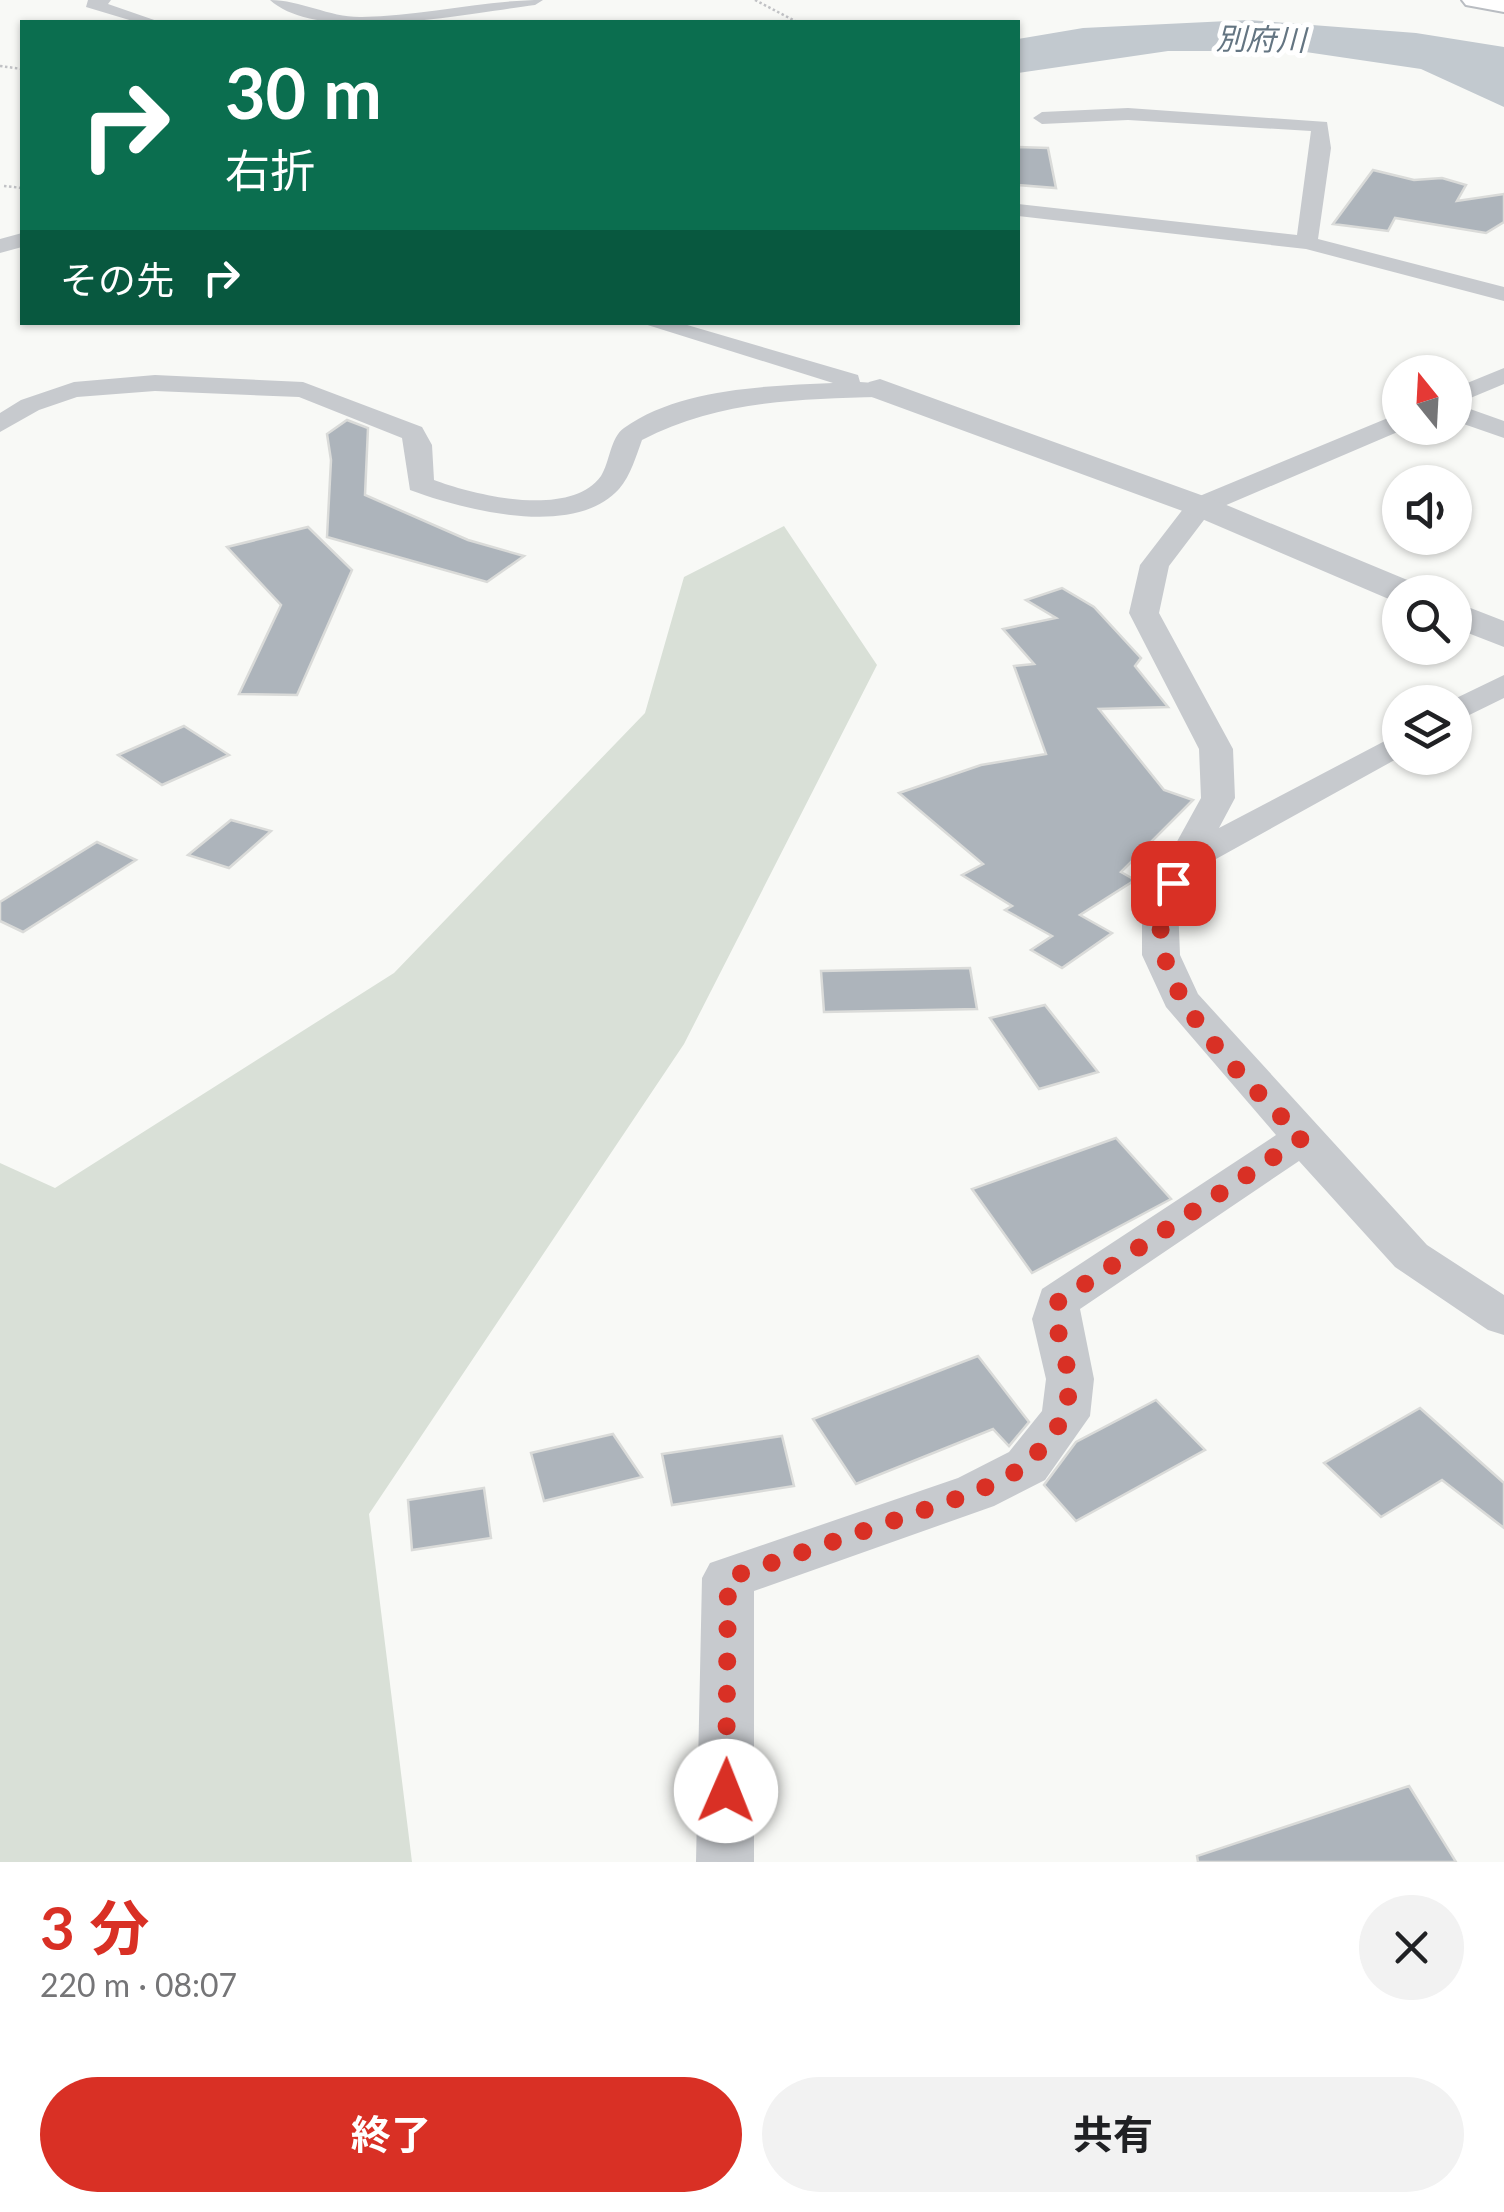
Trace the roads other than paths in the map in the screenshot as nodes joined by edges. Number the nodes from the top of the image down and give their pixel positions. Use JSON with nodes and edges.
{"nodes":[{"id":1,"x":102,"y":0,"type":"edge"},
{"id":2,"x":278,"y":0,"type":"edge"},
{"id":3,"x":535,"y":0,"type":"edge"},
{"id":4,"x":1474,"y":0,"type":"edge"},
{"id":5,"x":1504,"y":6,"type":"edge"},
{"id":6,"x":145,"y":20,"type":"edge"},
{"id":7,"x":350,"y":20,"type":"edge"},
{"id":8,"x":376,"y":20,"type":"edge"},
{"id":9,"x":1042,"y":118,"type":"dead end"},
{"id":10,"x":1020,"y":210,"type":"edge"},
{"id":11,"x":1307,"y":243,"type":"junction"},
{"id":12,"x":1504,"y":294,"type":"edge"},
{"id":13,"x":698,"y":328,"type":"edge"},
{"id":14,"x":1504,"y":375,"type":"edge"},
{"id":15,"x":1472,"y":389,"type":"edge"},
{"id":16,"x":880,"y":390,"type":"junction"},
{"id":17,"x":1472,"y":418,"type":"edge"},
{"id":18,"x":0,"y":424,"type":"edge"},
{"id":19,"x":1382,"y":428,"type":"edge"},
{"id":20,"x":1504,"y":430,"type":"edge"},
{"id":21,"x":1200,"y":506,"type":"junction"},
{"id":22,"x":1382,"y":583,"type":"edge"},
{"id":23,"x":1472,"y":621,"type":"edge"},
{"id":24,"x":1504,"y":635,"type":"edge"},
{"id":25,"x":1504,"y":685,"type":"edge"},
{"id":26,"x":1472,"y":703,"type":"edge"},
{"id":27,"x":1382,"y":753,"type":"edge"},
{"id":28,"x":1186,"y":861,"type":"junction"},
{"id":29,"x":1302,"y":1138,"type":"junction"},
{"id":30,"x":1504,"y":1318,"type":"edge"},
{"id":31,"x":725,"y":1862,"type":"edge"}],
"edges":[{"from":1,"to":6,"type":"street"},
{"from":2,"to":7,"type":"street"},
{"from":3,"to":8,"type":"street"},
{"from":4,"to":5,"type":"main road"},
{"from":9,"to":11,"type":"street"},
{"from":10,"to":11,"type":"street"},
{"from":11,"to":12,"type":"street"},
{"from":13,"to":16,"type":"street"},
{"from":14,"to":15,"type":"street"},
{"from":16,"to":18,"type":"street"},
{"from":16,"to":21,"type":"street"},
{"from":17,"to":20,"type":"street"},
{"from":19,"to":21,"type":"street"},
{"from":21,"to":22,"type":"street"},
{"from":21,"to":28,"type":"street"},
{"from":23,"to":24,"type":"street"},
{"from":25,"to":26,"type":"street"},
{"from":27,"to":28,"type":"street"},
{"from":28,"to":29,"type":"street"},
{"from":29,"to":30,"type":"street"},
{"from":29,"to":31,"type":"street"}]}
